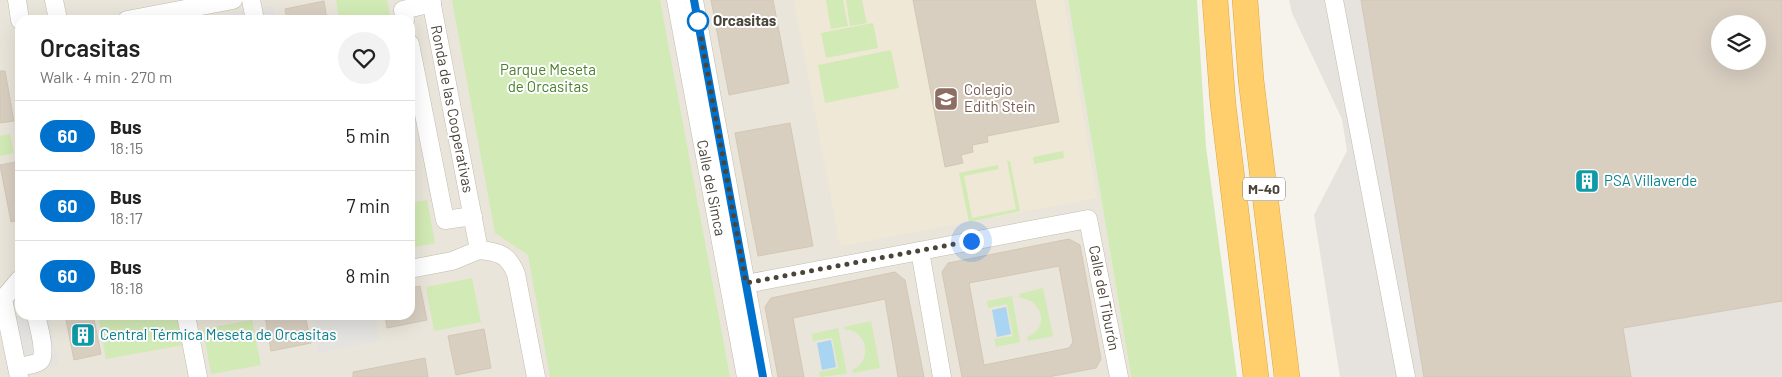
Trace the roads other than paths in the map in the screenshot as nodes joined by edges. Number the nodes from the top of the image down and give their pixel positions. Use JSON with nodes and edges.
{"nodes":[{"id":1,"x":17,"y":0,"type":"edge"},
{"id":2,"x":54,"y":0,"type":"edge"},
{"id":3,"x":233,"y":0,"type":"edge"},
{"id":4,"x":251,"y":0,"type":"edge"},
{"id":5,"x":676,"y":0,"type":"edge"},
{"id":6,"x":694,"y":0,"type":"edge"},
{"id":7,"x":1216,"y":0,"type":"edge"},
{"id":8,"x":1246,"y":0,"type":"edge"},
{"id":9,"x":1334,"y":0,"type":"edge"},
{"id":10,"x":431,"y":1,"type":"edge"},
{"id":11,"x":19,"y":15,"type":"edge"},
{"id":12,"x":57,"y":15,"type":"edge"},
{"id":13,"x":164,"y":15,"type":"edge"},
{"id":14,"x":254,"y":15,"type":"edge"},
{"id":15,"x":404,"y":15,"type":"edge"},
{"id":16,"x":415,"y":95,"type":"edge"},
{"id":17,"x":417,"y":116,"type":"edge"},
{"id":18,"x":473,"y":216,"type":"junction"},
{"id":19,"x":479,"y":250,"type":"junction"},
{"id":20,"x":920,"y":251,"type":"junction"},
{"id":21,"x":415,"y":268,"type":"edge"},
{"id":22,"x":15,"y":285,"type":"edge"},
{"id":23,"x":738,"y":285,"type":"junction"},
{"id":24,"x":2,"y":299,"type":"edge"},
{"id":25,"x":37,"y":320,"type":"edge"},
{"id":26,"x":187,"y":320,"type":"edge"},
{"id":27,"x":18,"y":372,"type":"edge"},
{"id":28,"x":198,"y":377,"type":"edge"},
{"id":29,"x":536,"y":377,"type":"edge"},
{"id":30,"x":746,"y":377,"type":"edge"},
{"id":31,"x":763,"y":377,"type":"edge"},
{"id":32,"x":942,"y":377,"type":"edge"},
{"id":33,"x":1119,"y":377,"type":"edge"},
{"id":34,"x":1256,"y":377,"type":"edge"},
{"id":35,"x":1287,"y":377,"type":"edge"},
{"id":36,"x":1406,"y":377,"type":"edge"}],
"edges":[{"from":1,"to":11,"type":"street"},
{"from":2,"to":12,"type":"street"},
{"from":3,"to":13,"type":"street"},
{"from":4,"to":14,"type":"street"},
{"from":5,"to":23,"type":"street","name":"Calle del Simca"},
{"from":6,"to":23,"type":"street","name":"Calle del Simca"},
{"from":7,"to":34,"type":"highway","number":"M-40"},
{"from":8,"to":35,"type":"highway","number":"M-40"},
{"from":9,"to":36,"type":"street"},
{"from":10,"to":15,"type":"street","name":"Ronda de las Cooperativas"},
{"from":10,"to":18,"type":"street","name":"Ronda de las Cooperativas"},
{"from":16,"to":17,"type":"street","name":"Ronda de las Cooperativas"},
{"from":17,"to":18,"type":"street","name":"Ronda de las Cooperativas"},
{"from":18,"to":19,"type":"street","name":"Ronda de las Cooperativas"},
{"from":19,"to":21,"type":"street"},
{"from":19,"to":29,"type":"street"},
{"from":20,"to":23,"type":"street"},
{"from":20,"to":32,"type":"street"},
{"from":20,"to":33,"type":"street","name":"Calle del Tiburón"},
{"from":22,"to":24,"type":"street"},
{"from":23,"to":30,"type":"street","name":"Calle del Simca"},
{"from":23,"to":31,"type":"street","name":"Calle del Simca"},
{"from":24,"to":27,"type":"street"},
{"from":25,"to":27,"type":"street"},
{"from":26,"to":28,"type":"street"}]}
